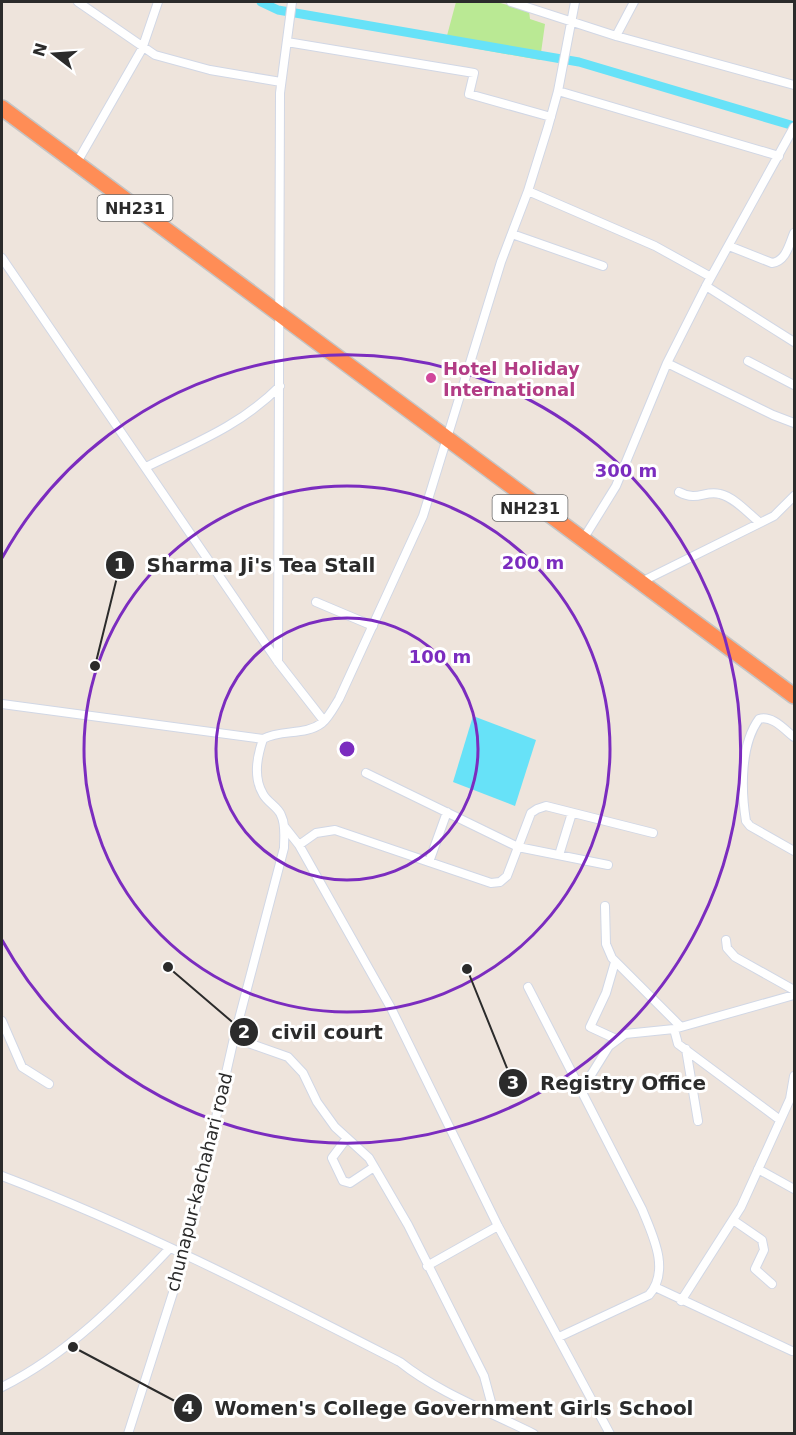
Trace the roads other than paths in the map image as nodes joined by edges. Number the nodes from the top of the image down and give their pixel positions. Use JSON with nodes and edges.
{"nodes":[{"id":1,"x":78,"y":2,"type":"edge"},
{"id":2,"x":158,"y":2,"type":"edge"},
{"id":3,"x":511,"y":2,"type":"edge"},
{"id":4,"x":575,"y":2,"type":"edge"},
{"id":5,"x":634,"y":2,"type":"edge"},
{"id":6,"x":291,"y":4,"type":"edge"},
{"id":7,"x":569,"y":22,"type":"junction"},
{"id":8,"x":616,"y":36,"type":"junction"},
{"id":9,"x":286,"y":42,"type":"junction"},
{"id":10,"x":142,"y":49,"type":"junction"},
{"id":11,"x":281,"y":81,"type":"junction"},
{"id":12,"x":795,"y":85,"type":"edge"},
{"id":13,"x":558,"y":91,"type":"junction"},
{"id":14,"x":2,"y":108,"type":"edge"},
{"id":15,"x":551,"y":117,"type":"junction"},
{"id":16,"x":793,"y":133,"type":"edge"},
{"id":17,"x":778,"y":156,"type":"junction"},
{"id":18,"x":76,"y":164,"type":"junction"},
{"id":19,"x":528,"y":192,"type":"junction"},
{"id":20,"x":795,"y":233,"type":"edge"},
{"id":21,"x":512,"y":234,"type":"junction"},
{"id":22,"x":729,"y":246,"type":"junction"},
{"id":23,"x":2,"y":258,"type":"edge"},
{"id":24,"x":603,"y":266,"type":"dead end"},
{"id":25,"x":711,"y":277,"type":"junction"},
{"id":26,"x":706,"y":286,"type":"junction"},
{"id":27,"x":274,"y":312,"type":"junction"},
{"id":28,"x":795,"y":342,"type":"edge"},
{"id":29,"x":748,"y":361,"type":"dead end"},
{"id":30,"x":667,"y":363,"type":"junction"},
{"id":31,"x":795,"y":385,"type":"edge"},
{"id":32,"x":280,"y":386,"type":"junction"},
{"id":33,"x":795,"y":423,"type":"edge"},
{"id":34,"x":447,"y":443,"type":"junction"},
{"id":35,"x":146,"y":467,"type":"junction"},
{"id":36,"x":679,"y":492,"type":"dead end"},
{"id":37,"x":795,"y":496,"type":"edge"},
{"id":38,"x":759,"y":522,"type":"junction"},
{"id":39,"x":582,"y":541,"type":"junction"},
{"id":40,"x":638,"y":584,"type":"junction"},
{"id":41,"x":316,"y":602,"type":"dead end"},
{"id":42,"x":373,"y":626,"type":"junction"},
{"id":43,"x":278,"y":662,"type":"junction"},
{"id":44,"x":795,"y":696,"type":"edge"},
{"id":45,"x":2,"y":704,"type":"edge"},
{"id":46,"x":795,"y":706,"type":"edge"},
{"id":47,"x":324,"y":721,"type":"junction"},
{"id":48,"x":795,"y":736,"type":"edge"},
{"id":49,"x":263,"y":739,"type":"junction"},
{"id":50,"x":366,"y":773,"type":"dead end"},
{"id":51,"x":447,"y":812,"type":"junction"},
{"id":52,"x":572,"y":813,"type":"junction"},
{"id":53,"x":285,"y":826,"type":"junction"},
{"id":54,"x":653,"y":834,"type":"dead end"},
{"id":55,"x":299,"y":845,"type":"junction"},
{"id":56,"x":518,"y":847,"type":"junction"},
{"id":57,"x":795,"y":851,"type":"edge"},
{"id":58,"x":559,"y":855,"type":"junction"},
{"id":59,"x":429,"y":862,"type":"junction"},
{"id":60,"x":608,"y":865,"type":"dead end"},
{"id":61,"x":605,"y":906,"type":"dead end"},
{"id":62,"x":726,"y":940,"type":"dead end"},
{"id":63,"x":615,"y":962,"type":"junction"},
{"id":64,"x":528,"y":987,"type":"dead end"},
{"id":65,"x":795,"y":990,"type":"edge"},
{"id":66,"x":795,"y":995,"type":"edge"},
{"id":67,"x":2,"y":1021,"type":"edge"},
{"id":68,"x":677,"y":1027,"type":"junction"},
{"id":69,"x":234,"y":1038,"type":"junction"},
{"id":70,"x":616,"y":1039,"type":"junction"},
{"id":71,"x":686,"y":1049,"type":"junction"},
{"id":72,"x":795,"y":1076,"type":"edge"},
{"id":73,"x":49,"y":1084,"type":"dead end"},
{"id":74,"x":581,"y":1090,"type":"junction"},
{"id":75,"x":780,"y":1120,"type":"junction"},
{"id":76,"x":698,"y":1121,"type":"dead end"},
{"id":77,"x":347,"y":1138,"type":"junction"},
{"id":78,"x":374,"y":1167,"type":"junction"},
{"id":79,"x":758,"y":1169,"type":"junction"},
{"id":80,"x":2,"y":1176,"type":"edge"},
{"id":81,"x":795,"y":1189,"type":"edge"},
{"id":82,"x":733,"y":1220,"type":"junction"},
{"id":83,"x":498,"y":1226,"type":"junction"},
{"id":84,"x":170,"y":1248,"type":"junction"},
{"id":85,"x":186,"y":1255,"type":"junction"},
{"id":86,"x":427,"y":1266,"type":"junction"},
{"id":87,"x":772,"y":1284,"type":"dead end"},
{"id":88,"x":655,"y":1287,"type":"junction"},
{"id":89,"x":681,"y":1301,"type":"junction"},
{"id":90,"x":560,"y":1337,"type":"junction"},
{"id":91,"x":792,"y":1351,"type":"dead end"},
{"id":92,"x":2,"y":1387,"type":"edge"},
{"id":93,"x":494,"y":1413,"type":"junction"},
{"id":94,"x":128,"y":1434,"type":"edge"},
{"id":95,"x":534,"y":1434,"type":"edge"},
{"id":96,"x":610,"y":1434,"type":"edge"}],
"edges":[{"from":1,"to":10,"type":"street"},
{"from":2,"to":10,"type":"street"},
{"from":3,"to":7,"type":"street"},
{"from":4,"to":7,"type":"street"},
{"from":5,"to":8,"type":"street"},
{"from":6,"to":9,"type":"street"},
{"from":7,"to":8,"type":"street"},
{"from":7,"to":13,"type":"street"},
{"from":8,"to":12,"type":"street"},
{"from":9,"to":11,"type":"street"},
{"from":9,"to":15,"type":"street"},
{"from":10,"to":11,"type":"street"},
{"from":10,"to":18,"type":"street"},
{"from":11,"to":27,"type":"street"},
{"from":13,"to":15,"type":"street"},
{"from":13,"to":17,"type":"street"},
{"from":14,"to":18,"type":"highway","number":"NH231"},
{"from":15,"to":19,"type":"street"},
{"from":16,"to":17,"type":"street"},
{"from":17,"to":22,"type":"street"},
{"from":18,"to":27,"type":"highway","number":"NH231"},
{"from":19,"to":21,"type":"street"},
{"from":19,"to":25,"type":"street"},
{"from":20,"to":22,"type":"street"},
{"from":21,"to":24,"type":"street"},
{"from":21,"to":34,"type":"street"},
{"from":22,"to":25,"type":"street"},
{"from":23,"to":35,"type":"street"},
{"from":25,"to":26,"type":"street"},
{"from":26,"to":28,"type":"street"},
{"from":26,"to":30,"type":"street"},
{"from":27,"to":32,"type":"street"},
{"from":27,"to":34,"type":"highway","number":"NH231"},
{"from":29,"to":31,"type":"street"},
{"from":30,"to":33,"type":"street"},
{"from":30,"to":39,"type":"street"},
{"from":32,"to":35,"type":"street"},
{"from":32,"to":43,"type":"street"},
{"from":34,"to":39,"type":"highway","number":"NH231"},
{"from":34,"to":42,"type":"street"},
{"from":35,"to":43,"type":"street"},
{"from":36,"to":38,"type":"street"},
{"from":37,"to":38,"type":"street"},
{"from":38,"to":40,"type":"street"},
{"from":39,"to":40,"type":"highway","number":"NH231"},
{"from":40,"to":44,"type":"highway","number":"NH231"},
{"from":40,"to":46,"type":"highway","number":"NH231"},
{"from":41,"to":42,"type":"street"},
{"from":42,"to":47,"type":"street"},
{"from":43,"to":47,"type":"street"},
{"from":45,"to":49,"type":"street"},
{"from":47,"to":49,"type":"street"},
{"from":48,"to":57,"type":"street"},
{"from":49,"to":53,"type":"street"},
{"from":50,"to":51,"type":"street"},
{"from":51,"to":56,"type":"street"},
{"from":51,"to":59,"type":"street"},
{"from":52,"to":54,"type":"street"},
{"from":52,"to":56,"type":"street"},
{"from":52,"to":58,"type":"street"},
{"from":53,"to":55,"type":"street"},
{"from":53,"to":69,"type":"street","name":"chunapur-kachahari road"},
{"from":55,"to":59,"type":"street"},
{"from":55,"to":83,"type":"street"},
{"from":56,"to":58,"type":"street"},
{"from":56,"to":59,"type":"street"},
{"from":58,"to":60,"type":"street"},
{"from":61,"to":63,"type":"street"},
{"from":62,"to":65,"type":"street"},
{"from":63,"to":68,"type":"street"},
{"from":63,"to":70,"type":"street"},
{"from":64,"to":74,"type":"street"},
{"from":66,"to":68,"type":"street"},
{"from":67,"to":73,"type":"street"},
{"from":68,"to":70,"type":"street"},
{"from":68,"to":71,"type":"street"},
{"from":69,"to":77,"type":"street"},
{"from":69,"to":85,"type":"street","name":"chunapur-kachahari road"},
{"from":70,"to":74,"type":"street"},
{"from":71,"to":75,"type":"street"},
{"from":71,"to":76,"type":"street"},
{"from":72,"to":75,"type":"street"},
{"from":74,"to":88,"type":"street"},
{"from":75,"to":79,"type":"street"},
{"from":77,"to":78,"type":"street"},
{"from":77,"to":78,"type":"street"},
{"from":78,"to":86,"type":"street"},
{"from":79,"to":81,"type":"street"},
{"from":79,"to":82,"type":"street"},
{"from":80,"to":84,"type":"street"},
{"from":82,"to":87,"type":"street"},
{"from":82,"to":89,"type":"street"},
{"from":83,"to":86,"type":"street"},
{"from":83,"to":90,"type":"street"},
{"from":84,"to":85,"type":"street"},
{"from":84,"to":92,"type":"street"},
{"from":85,"to":93,"type":"street"},
{"from":85,"to":94,"type":"street","name":"chunapur-kachahari road"},
{"from":86,"to":93,"type":"street"},
{"from":88,"to":89,"type":"street"},
{"from":88,"to":90,"type":"street"},
{"from":89,"to":91,"type":"street"},
{"from":90,"to":96,"type":"street"},
{"from":93,"to":95,"type":"street"}]}
